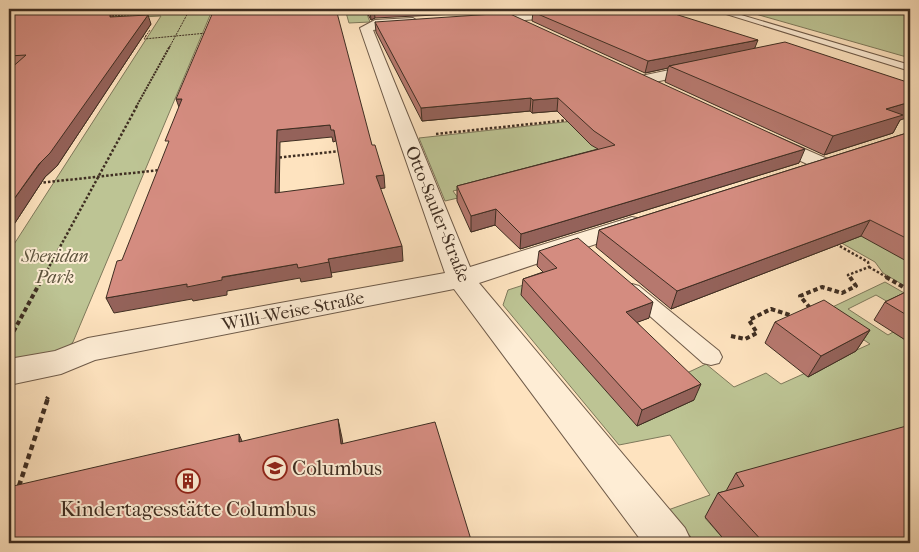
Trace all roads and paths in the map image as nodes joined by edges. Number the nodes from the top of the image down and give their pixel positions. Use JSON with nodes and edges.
{"nodes":[{"id":1,"x":238,"y":9,"type":"edge"},
{"id":2,"x":640,"y":9,"type":"edge"},
{"id":3,"x":714,"y":9,"type":"edge"},
{"id":4,"x":190,"y":10,"type":"edge"},
{"id":5,"x":105,"y":16,"type":"edge"},
{"id":6,"x":487,"y":17,"type":"edge"},
{"id":7,"x":510,"y":17,"type":"junction"},
{"id":8,"x":431,"y":21,"type":"edge"},
{"id":9,"x":150,"y":30,"type":"edge"},
{"id":10,"x":216,"y":32,"type":"edge"},
{"id":11,"x":548,"y":35,"type":"edge"},
{"id":12,"x":137,"y":36,"type":"edge"},
{"id":13,"x":146,"y":36,"type":"junction"},
{"id":14,"x":175,"y":37,"type":"junction"},
{"id":15,"x":719,"y":64,"type":"edge"},
{"id":16,"x":910,"y":68,"type":"edge"},
{"id":17,"x":671,"y":93,"type":"edge"},
{"id":18,"x":573,"y":119,"type":"edge"},
{"id":19,"x":753,"y":131,"type":"edge"},
{"id":20,"x":407,"y":137,"type":"junction"},
{"id":21,"x":341,"y":151,"type":"edge"},
{"id":22,"x":273,"y":158,"type":"edge"},
{"id":23,"x":165,"y":170,"type":"edge"},
{"id":24,"x":795,"y":173,"type":"edge"},
{"id":25,"x":97,"y":177,"type":"junction"},
{"id":26,"x":38,"y":183,"type":"edge"},
{"id":27,"x":657,"y":217,"type":"edge"},
{"id":28,"x":834,"y":242,"type":"edge"},
{"id":29,"x":869,"y":267,"type":"junction"},
{"id":30,"x":461,"y":279,"type":"junction"},
{"id":31,"x":621,"y":280,"type":"edge"},
{"id":32,"x":910,"y":291,"type":"edge"},
{"id":33,"x":805,"y":310,"type":"edge"},
{"id":34,"x":799,"y":313,"type":"edge"},
{"id":35,"x":9,"y":341,"type":"edge"},
{"id":36,"x":695,"y":344,"type":"junction"},
{"id":37,"x":711,"y":357,"type":"dead end"},
{"id":38,"x":9,"y":372,"type":"edge"},
{"id":39,"x":48,"y":395,"type":"dead end"},
{"id":40,"x":18,"y":490,"type":"edge"},
{"id":41,"x":670,"y":543,"type":"edge"}],
"edges":[{"from":1,"to":4,"type":"path"},
{"from":2,"to":7,"type":"street"},
{"from":3,"to":16,"type":"lane"},
{"from":4,"to":5,"type":"path"},
{"from":4,"to":14,"type":"path"},
{"from":6,"to":7,"type":"street"},
{"from":7,"to":11,"type":"street"},
{"from":8,"to":20,"type":"street","name":"Otto-Sauler-Straße"},
{"from":9,"to":13,"type":"path"},
{"from":10,"to":14,"type":"path"},
{"from":12,"to":13,"type":"path"},
{"from":13,"to":14,"type":"path"},
{"from":14,"to":25,"type":"path"},
{"from":15,"to":17,"type":"street"},
{"from":18,"to":20,"type":"path"},
{"from":19,"to":24,"type":"street"},
{"from":20,"to":30,"type":"street","name":"Otto-Sauler-Straße"},
{"from":21,"to":22,"type":"path"},
{"from":23,"to":25,"type":"path"},
{"from":25,"to":26,"type":"path"},
{"from":25,"to":35,"type":"path"},
{"from":27,"to":30,"type":"street","name":"Willi-Weise-Straße"},
{"from":28,"to":29,"type":"path"},
{"from":29,"to":32,"type":"path"},
{"from":29,"to":33,"type":"path"},
{"from":30,"to":38,"type":"street","name":"Willi-Weise-Straße"},
{"from":30,"to":41,"type":"street","name":"Otto-Sauler-Straße"},
{"from":31,"to":36,"type":"lane"},
{"from":34,"to":36,"type":"path"},
{"from":36,"to":37,"type":"lane"},
{"from":39,"to":40,"type":"path"}]}
